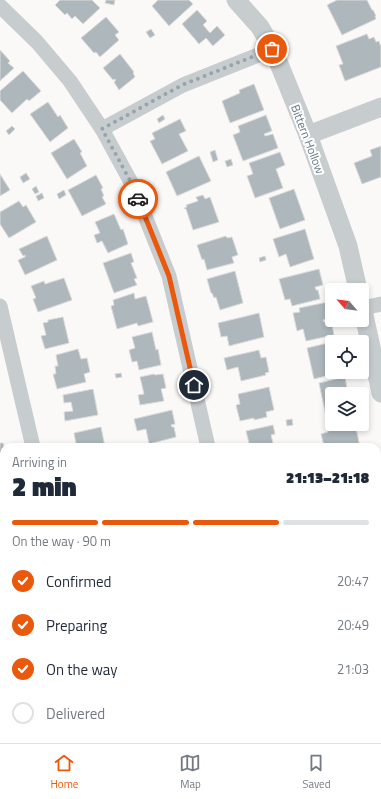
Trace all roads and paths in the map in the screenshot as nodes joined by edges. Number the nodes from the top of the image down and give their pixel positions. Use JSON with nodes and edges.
{"nodes":[{"id":1,"x":236,"y":0,"type":"edge"},
{"id":2,"x":0,"y":6,"type":"edge"},
{"id":3,"x":272,"y":49,"type":"junction"},
{"id":4,"x":381,"y":107,"type":"edge"},
{"id":5,"x":102,"y":129,"type":"junction"},
{"id":6,"x":308,"y":135,"type":"junction"},
{"id":7,"x":356,"y":283,"type":"edge"},
{"id":8,"x":381,"y":304,"type":"edge"},
{"id":9,"x":0,"y":306,"type":"edge"},
{"id":10,"x":369,"y":306,"type":"edge"},
{"id":11,"x":366,"y":327,"type":"edge"},
{"id":12,"x":381,"y":393,"type":"edge"},
{"id":13,"x":32,"y":443,"type":"edge"},
{"id":14,"x":207,"y":443,"type":"edge"}],
"edges":[{"from":1,"to":3,"type":"street","name":"Bittern Hollow"},
{"from":2,"to":5,"type":"street"},
{"from":3,"to":5,"type":"street"},
{"from":3,"to":6,"type":"street","name":"Bittern Hollow"},
{"from":4,"to":6,"type":"street"},
{"from":5,"to":14,"type":"street"},
{"from":6,"to":7,"type":"street","name":"Bittern Hollow"},
{"from":8,"to":10,"type":"street"},
{"from":9,"to":13,"type":"street"},
{"from":11,"to":12,"type":"street"}]}
